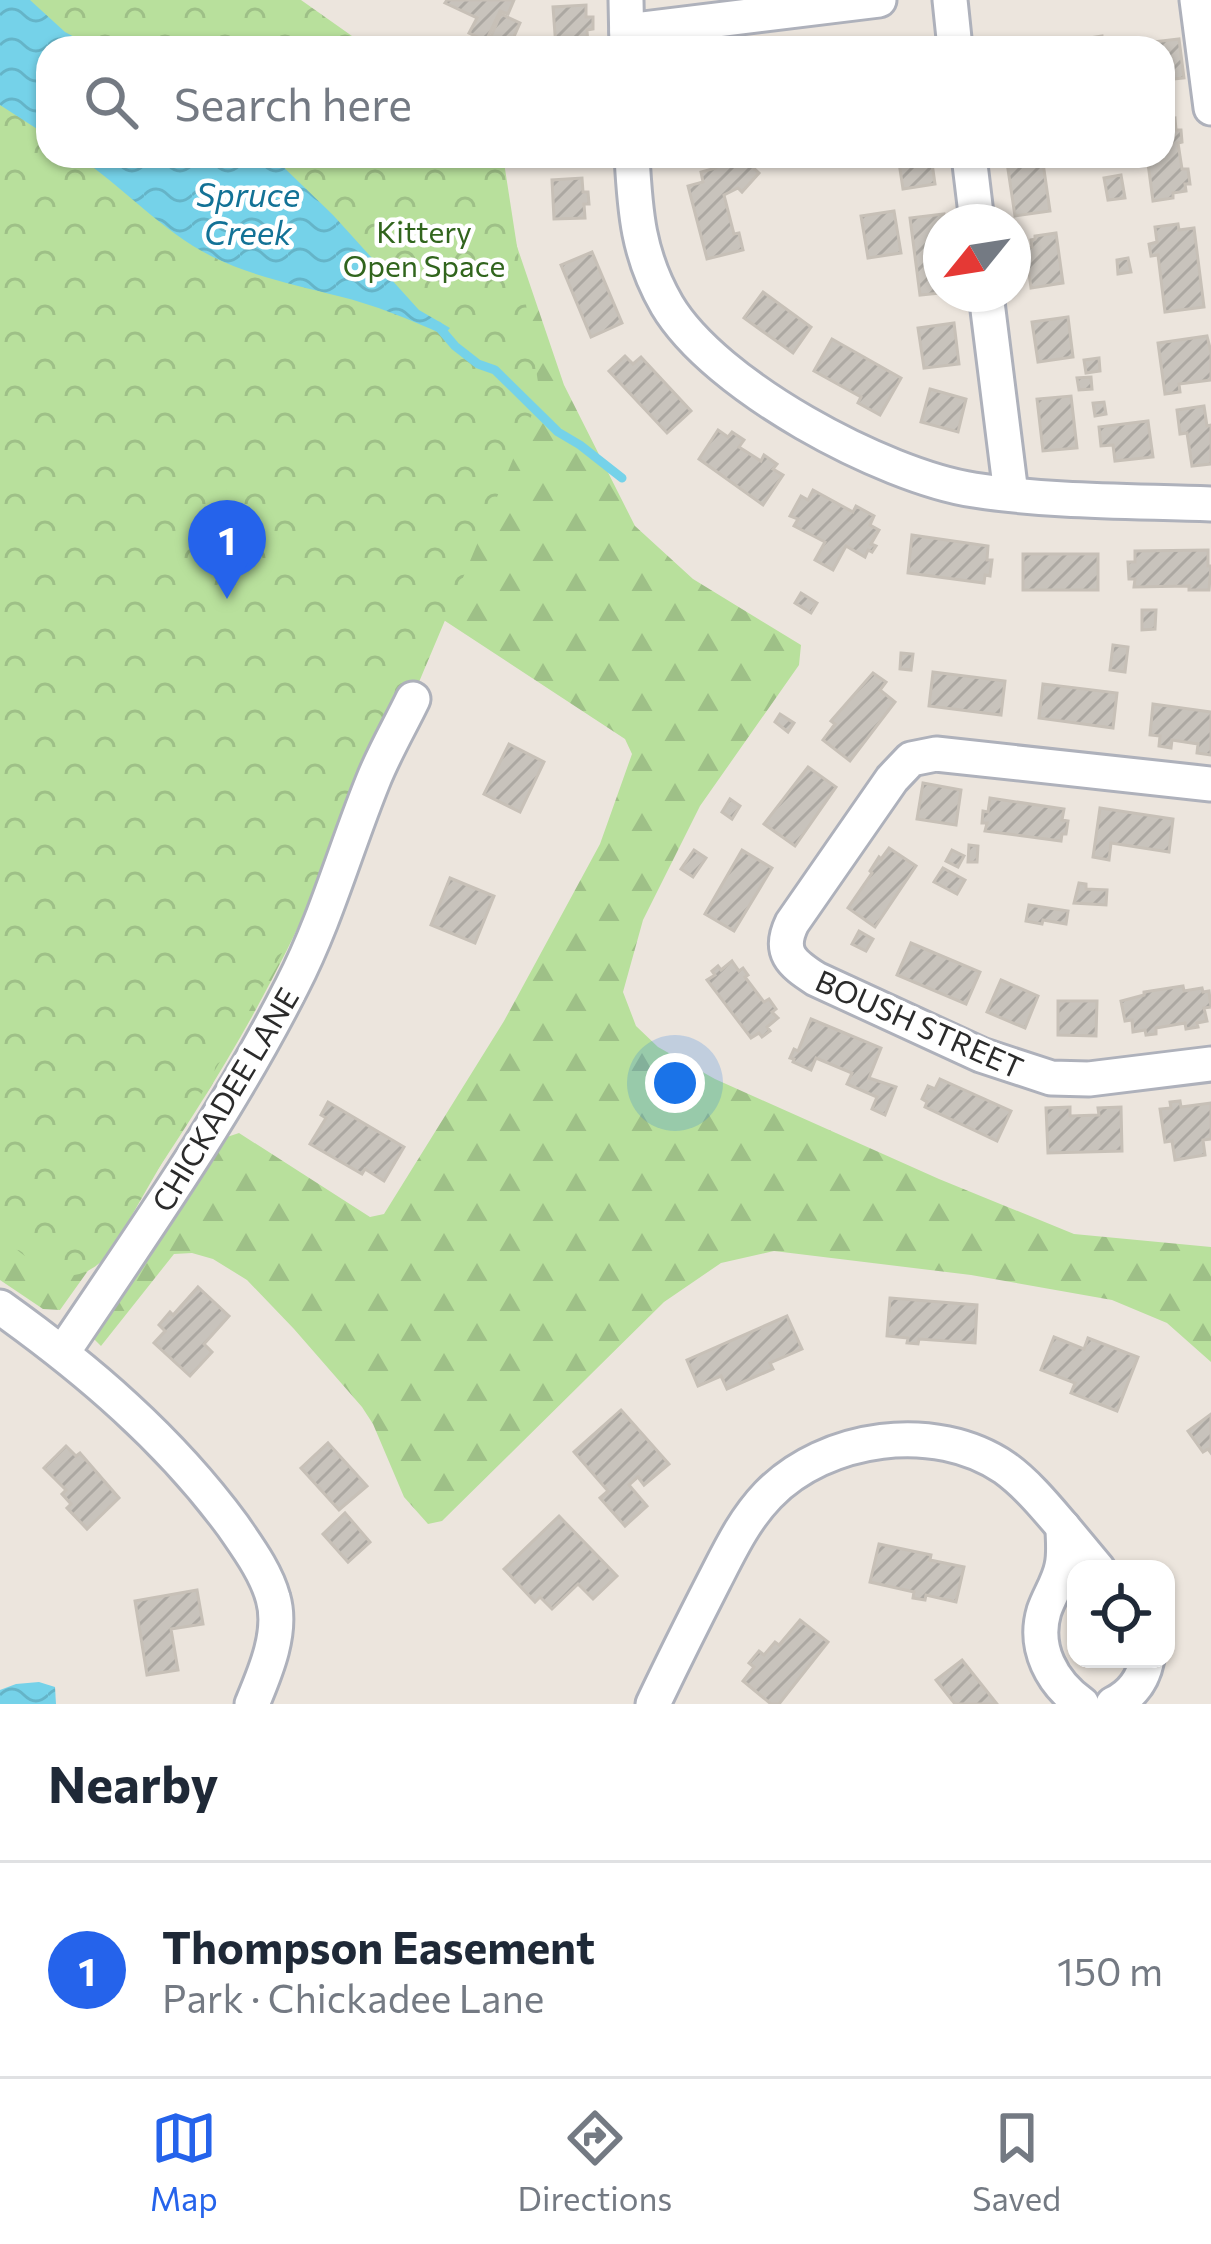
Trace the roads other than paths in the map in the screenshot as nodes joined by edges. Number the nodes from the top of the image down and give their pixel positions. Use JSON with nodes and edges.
{"nodes":[{"id":1,"x":879,"y":0,"type":"edge"},
{"id":2,"x":950,"y":0,"type":"edge"},
{"id":3,"x":1197,"y":0,"type":"edge"},
{"id":4,"x":626,"y":26,"type":"edge"},
{"id":5,"x":954,"y":36,"type":"edge"},
{"id":6,"x":1211,"y":108,"type":"edge"},
{"id":7,"x":633,"y":168,"type":"edge"},
{"id":8,"x":970,"y":168,"type":"edge"},
{"id":9,"x":975,"y":204,"type":"edge"},
{"id":10,"x":988,"y":312,"type":"edge"},
{"id":11,"x":1011,"y":494,"type":"junction"},
{"id":12,"x":1211,"y":504,"type":"edge"},
{"id":13,"x":413,"y":699,"type":"dead end"},
{"id":14,"x":1211,"y":784,"type":"edge"},
{"id":15,"x":1211,"y":1064,"type":"edge"},
{"id":16,"x":0,"y":1306,"type":"edge"},
{"id":17,"x":63,"y":1352,"type":"junction"},
{"id":18,"x":1063,"y":1527,"type":"junction"},
{"id":19,"x":1090,"y":1560,"type":"edge"},
{"id":20,"x":1145,"y":1668,"type":"edge"},
{"id":21,"x":252,"y":1704,"type":"edge"},
{"id":22,"x":653,"y":1704,"type":"edge"},
{"id":23,"x":1082,"y":1704,"type":"edge"},
{"id":24,"x":1113,"y":1704,"type":"edge"}],
"edges":[{"from":1,"to":4,"type":"street"},
{"from":2,"to":5,"type":"street"},
{"from":3,"to":6,"type":"street"},
{"from":7,"to":11,"type":"street"},
{"from":8,"to":9,"type":"street"},
{"from":10,"to":11,"type":"street"},
{"from":11,"to":12,"type":"street"},
{"from":13,"to":17,"type":"street","name":"CHICKADEE LANE"},
{"from":14,"to":15,"type":"street","name":"BOUSH STREET"},
{"from":16,"to":17,"type":"street"},
{"from":17,"to":21,"type":"street"},
{"from":18,"to":19,"type":"street"},
{"from":18,"to":22,"type":"street"},
{"from":18,"to":23,"type":"street"},
{"from":20,"to":24,"type":"street"}]}
